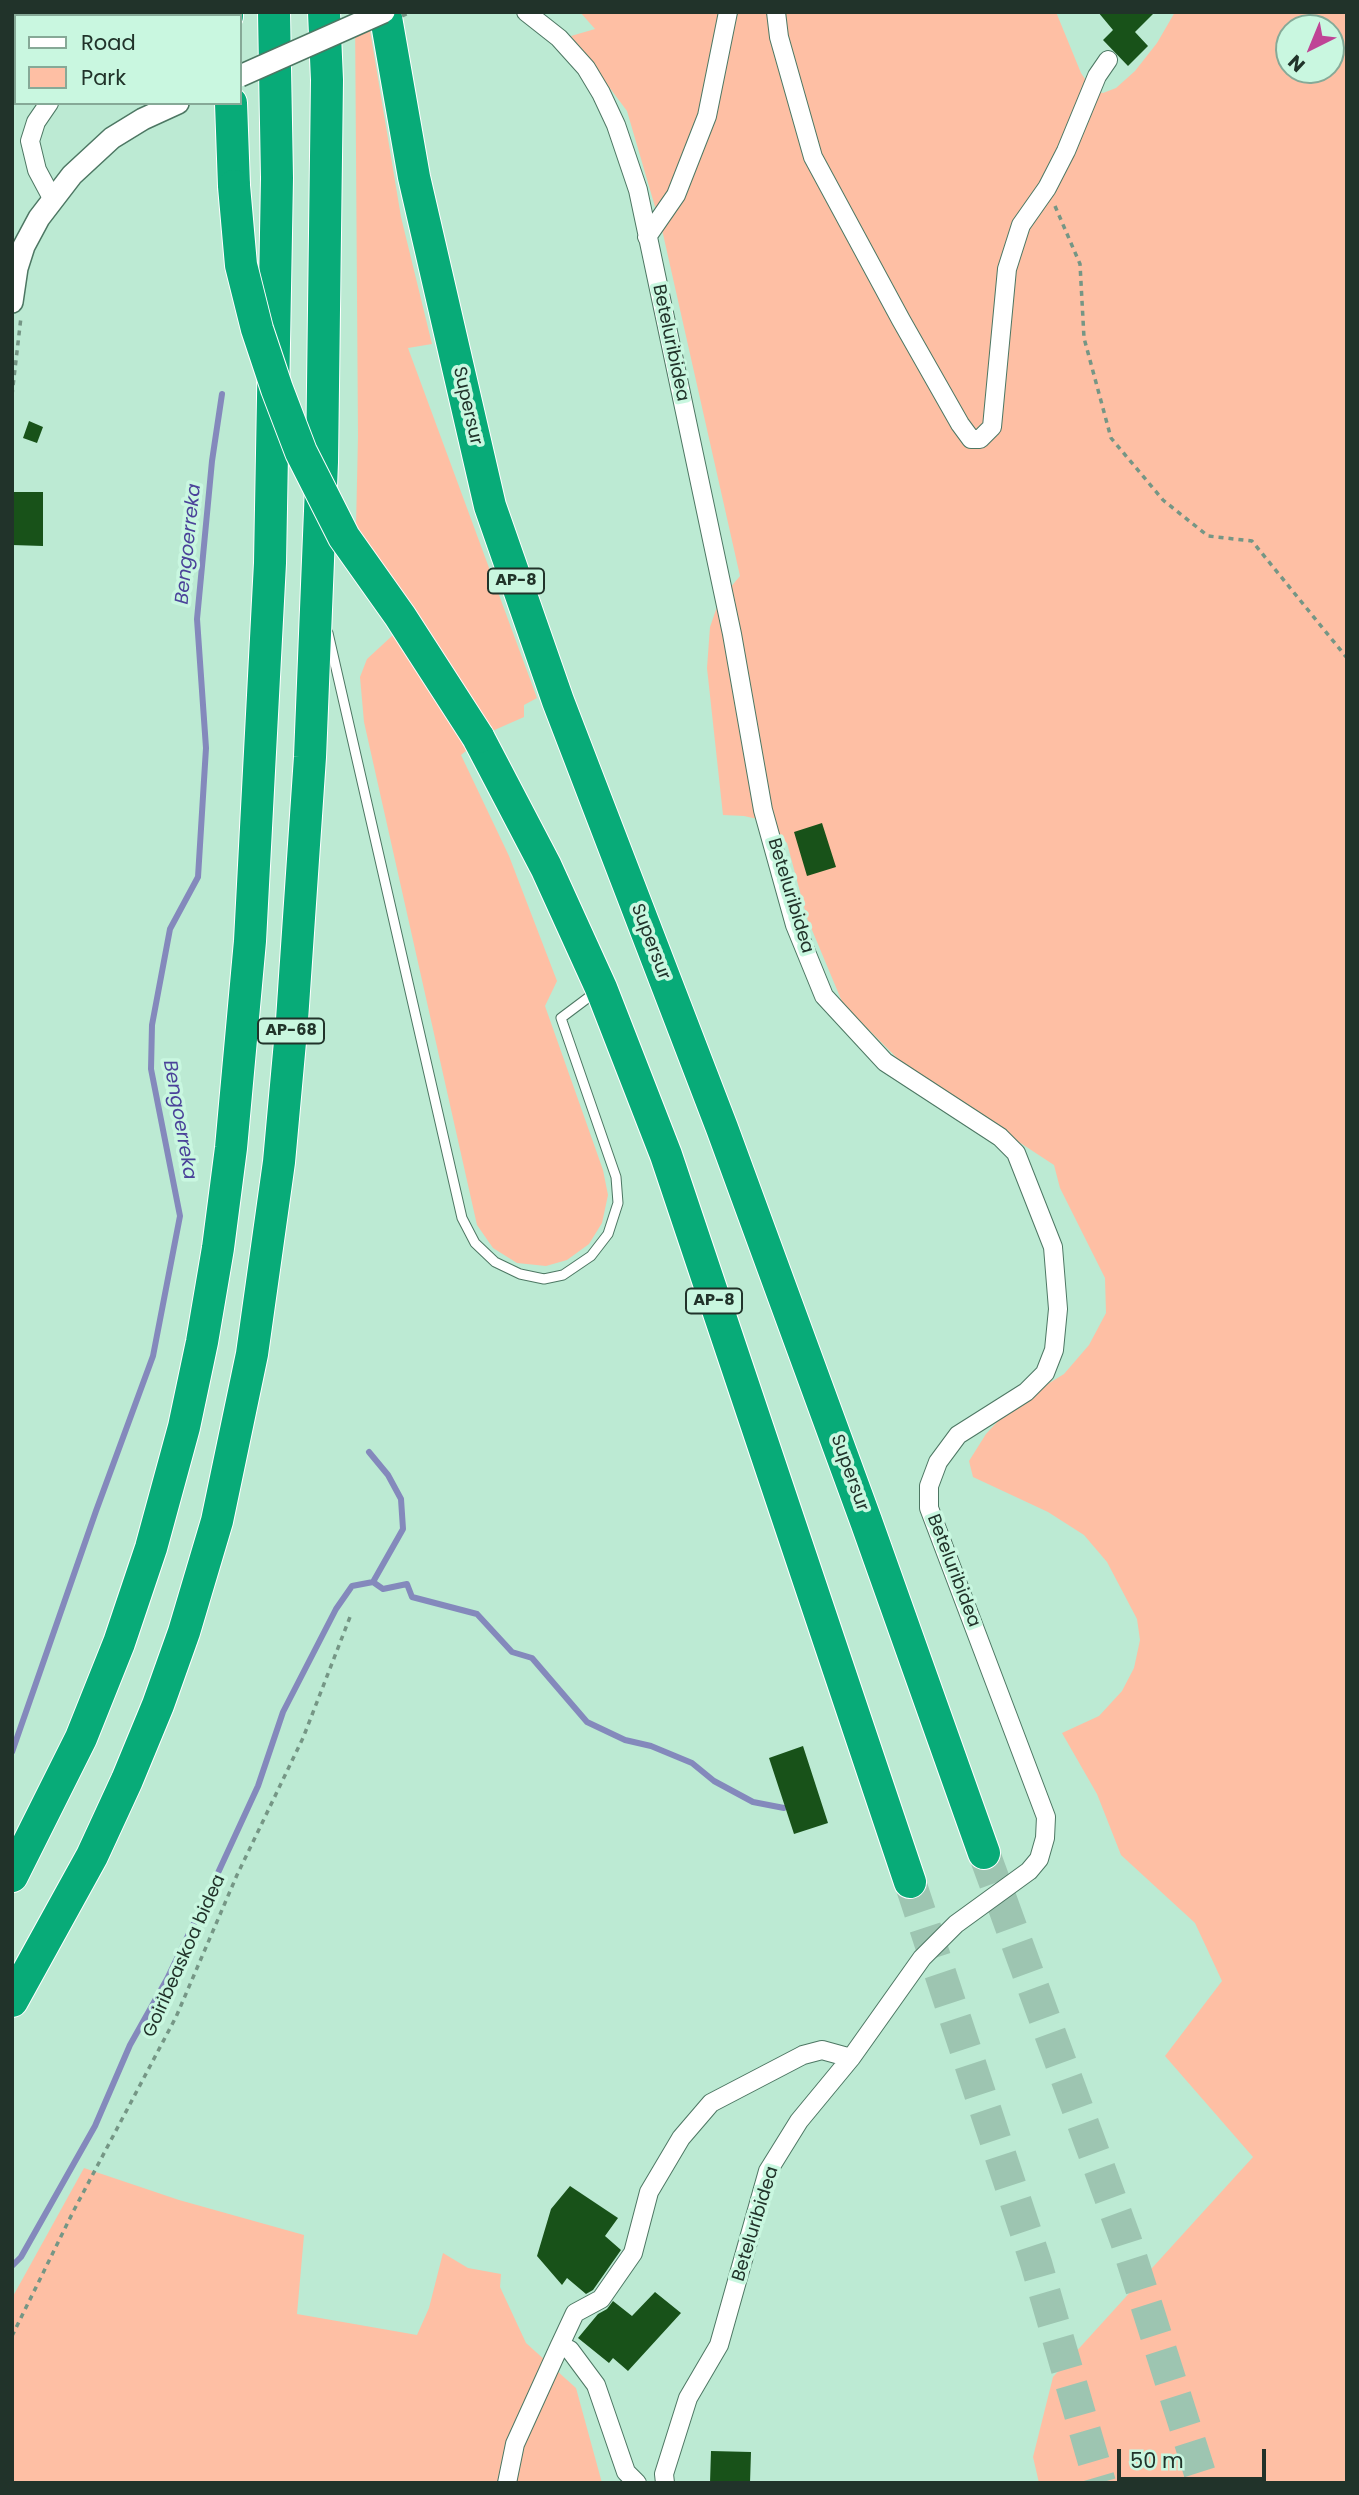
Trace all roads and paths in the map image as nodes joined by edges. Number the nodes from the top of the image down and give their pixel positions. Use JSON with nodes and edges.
{"nodes":[{"id":1,"x":274,"y":12,"type":"edge"},
{"id":2,"x":324,"y":12,"type":"edge"},
{"id":3,"x":384,"y":12,"type":"edge"},
{"id":4,"x":526,"y":12,"type":"edge"},
{"id":5,"x":728,"y":12,"type":"edge"},
{"id":6,"x":776,"y":12,"type":"edge"},
{"id":7,"x":1108,"y":60,"type":"dead end"},
{"id":8,"x":242,"y":75,"type":"edge"},
{"id":9,"x":48,"y":105,"type":"edge"},
{"id":10,"x":174,"y":105,"type":"edge"},
{"id":11,"x":231,"y":105,"type":"edge"},
{"id":12,"x":1047,"y":188,"type":"junction"},
{"id":13,"x":53,"y":200,"type":"junction"},
{"id":14,"x":647,"y":237,"type":"junction"},
{"id":15,"x":17,"y":305,"type":"edge"},
{"id":16,"x":12,"y":395,"type":"edge"},
{"id":17,"x":318,"y":591,"type":"junction"},
{"id":18,"x":1347,"y":658,"type":"edge"},
{"id":19,"x":601,"y":988,"type":"junction"},
{"id":20,"x":350,"y":1617,"type":"dead end"},
{"id":21,"x":984,"y":1853,"type":"tunnel mouth"},
{"id":22,"x":12,"y":1876,"type":"edge"},
{"id":23,"x":910,"y":1881,"type":"tunnel mouth"},
{"id":24,"x":12,"y":2001,"type":"edge"},
{"id":25,"x":851,"y":2057,"type":"junction"},
{"id":26,"x":12,"y":2336,"type":"edge"},
{"id":27,"x":560,"y":2345,"type":"junction"},
{"id":28,"x":507,"y":2483,"type":"edge"},
{"id":29,"x":637,"y":2483,"type":"edge"},
{"id":30,"x":665,"y":2483,"type":"edge"}],
"edges":[{"from":1,"to":22,"type":"highway","number":"AP-68"},
{"from":2,"to":17,"type":"highway","number":"AP-68"},
{"from":3,"to":8,"type":"street","bridge":true},
{"from":3,"to":21,"type":"highway","name":"Supersur","number":"AP-8"},
{"from":4,"to":14,"type":"street","name":"Beteluribidea"},
{"from":5,"to":14,"type":"street"},
{"from":6,"to":12,"type":"street"},
{"from":7,"to":12,"type":"street"},
{"from":9,"to":13,"type":"street"},
{"from":10,"to":13,"type":"street"},
{"from":11,"to":19,"type":"highway","number":"AP-8","bridge":true},
{"from":12,"to":18,"type":"path"},
{"from":13,"to":15,"type":"street"},
{"from":14,"to":25,"type":"street","name":"Beteluribidea"},
{"from":15,"to":16,"type":"path"},
{"from":17,"to":19,"type":"lane"},
{"from":17,"to":24,"type":"highway","number":"AP-68"},
{"from":19,"to":23,"type":"highway","number":"AP-8"},
{"from":20,"to":26,"type":"path","name":"Goiribeaskoa bidea"},
{"from":25,"to":27,"type":"street"},
{"from":25,"to":30,"type":"street","name":"Beteluribidea"},
{"from":27,"to":28,"type":"street"},
{"from":27,"to":29,"type":"street"}]}
